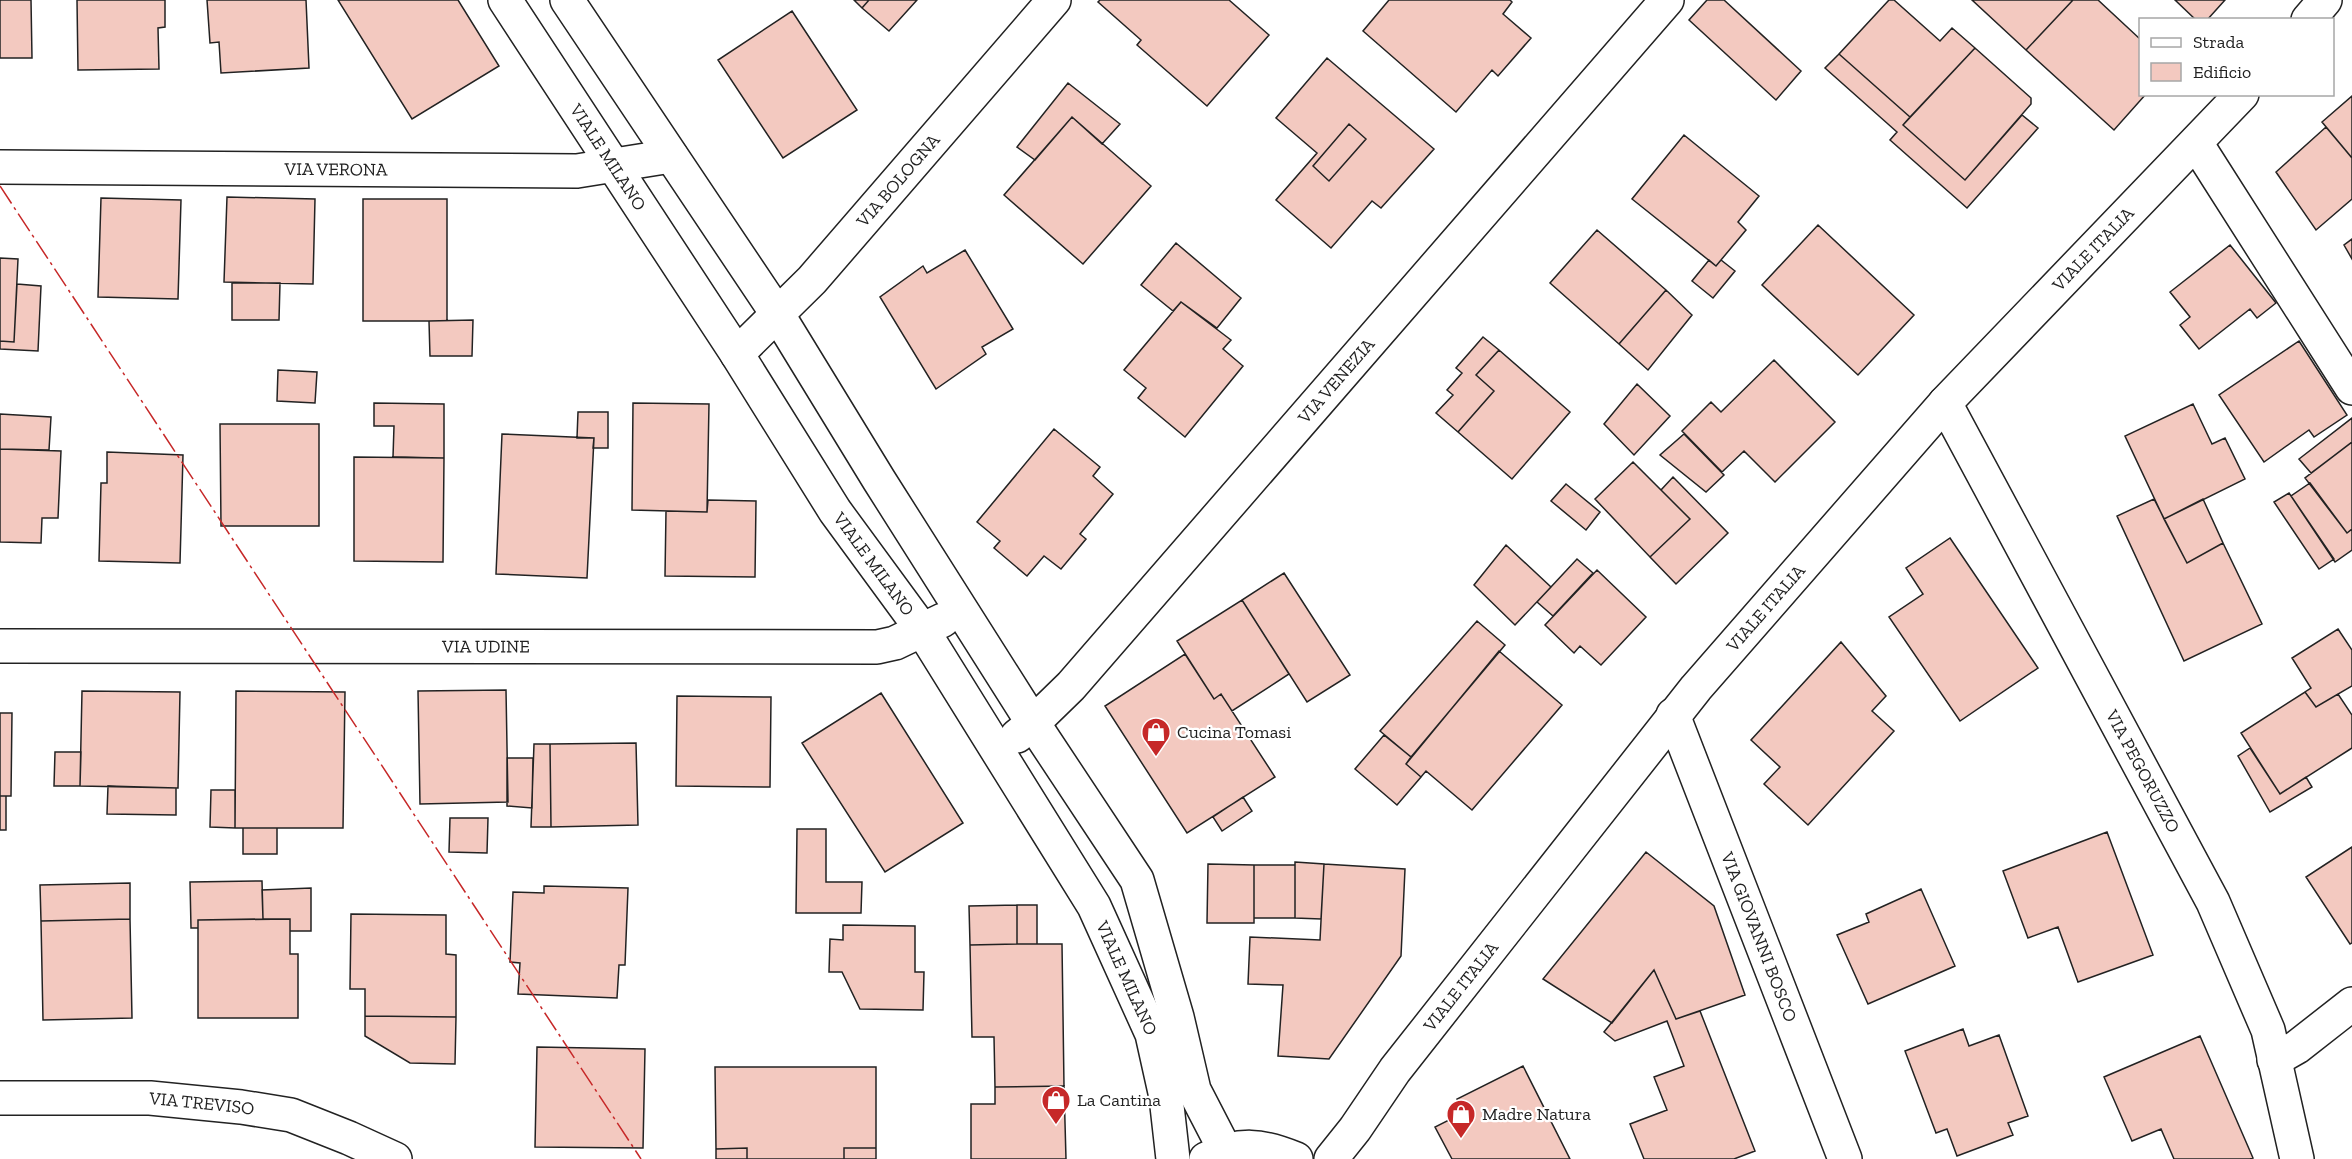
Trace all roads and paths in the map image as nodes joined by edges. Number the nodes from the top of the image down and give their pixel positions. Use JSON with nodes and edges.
{"nodes":[{"id":1,"x":505,"y":0,"type":"edge"},
{"id":2,"x":567,"y":0,"type":"edge"},
{"id":3,"x":1054,"y":0,"type":"edge"},
{"id":4,"x":1667,"y":0,"type":"edge"},
{"id":5,"x":2325,"y":0,"type":"edge"},
{"id":6,"x":2310,"y":18,"type":"edge"},
{"id":7,"x":2240,"y":96,"type":"edge"},
{"id":8,"x":2196,"y":143,"type":"junction"},
{"id":9,"x":671,"y":156,"type":"junction"},
{"id":10,"x":612,"y":166,"type":"junction"},
{"id":11,"x":0,"y":167,"type":"edge"},
{"id":12,"x":778,"y":315,"type":"junction"},
{"id":13,"x":737,"y":354,"type":"junction"},
{"id":14,"x":2352,"y":388,"type":"edge"},
{"id":15,"x":1945,"y":403,"type":"junction"},
{"id":16,"x":963,"y":610,"type":"junction"},
{"id":17,"x":923,"y":631,"type":"junction"},
{"id":18,"x":0,"y":646,"type":"edge"},
{"id":19,"x":1673,"y":715,"type":"junction"},
{"id":20,"x":1033,"y":723,"type":"junction"},
{"id":21,"x":998,"y":751,"type":"junction"},
{"id":22,"x":2352,"y":1004,"type":"edge"},
{"id":23,"x":2274,"y":1060,"type":"junction"},
{"id":24,"x":0,"y":1098,"type":"edge"},
{"id":25,"x":1215,"y":1154,"type":"edge"},
{"id":26,"x":395,"y":1159,"type":"edge"},
{"id":27,"x":1173,"y":1159,"type":"edge"},
{"id":28,"x":1296,"y":1159,"type":"edge"},
{"id":29,"x":1331,"y":1159,"type":"edge"},
{"id":30,"x":1845,"y":1159,"type":"edge"},
{"id":31,"x":2297,"y":1159,"type":"edge"}],
"edges":[{"from":1,"to":10,"type":"street","name":"VIALE MILANO"},
{"from":2,"to":9,"type":"street","name":"VIALE MILANO"},
{"from":3,"to":12,"type":"street","name":"VIA BOLOGNA"},
{"from":4,"to":20,"type":"street","name":"VIA VENEZIA"},
{"from":5,"to":6,"type":"street"},
{"from":7,"to":8,"type":"street","name":"VIALE ITALIA"},
{"from":8,"to":14,"type":"street"},
{"from":8,"to":15,"type":"street","name":"VIALE ITALIA"},
{"from":9,"to":10,"type":"street","name":"VIA VERONA"},
{"from":9,"to":12,"type":"street","name":"VIALE MILANO"},
{"from":10,"to":11,"type":"street","name":"VIA VERONA"},
{"from":10,"to":13,"type":"street","name":"VIALE MILANO"},
{"from":12,"to":13,"type":"street","name":"VIA BOLOGNA"},
{"from":12,"to":16,"type":"street","name":"VIALE MILANO"},
{"from":13,"to":17,"type":"street","name":"VIALE MILANO"},
{"from":15,"to":19,"type":"street","name":"VIALE ITALIA"},
{"from":15,"to":23,"type":"street","name":"VIA PEGORUZZO"},
{"from":16,"to":17,"type":"street","name":"VIA UDINE"},
{"from":16,"to":20,"type":"street","name":"VIALE MILANO"},
{"from":17,"to":18,"type":"street","name":"VIA UDINE"},
{"from":17,"to":21,"type":"street","name":"VIALE MILANO"},
{"from":19,"to":29,"type":"street","name":"VIALE ITALIA"},
{"from":19,"to":30,"type":"street","name":"VIA GIOVANNI BOSCO"},
{"from":20,"to":21,"type":"street","name":"VIA VENEZIA"},
{"from":20,"to":25,"type":"street","name":"VIALE MILANO"},
{"from":21,"to":27,"type":"street","name":"VIALE MILANO"},
{"from":22,"to":23,"type":"street"},
{"from":23,"to":31,"type":"street","name":"VIA PEGORUZZO"},
{"from":24,"to":26,"type":"street","name":"VIA TREVISO"},
{"from":25,"to":28,"type":"street"}]}
